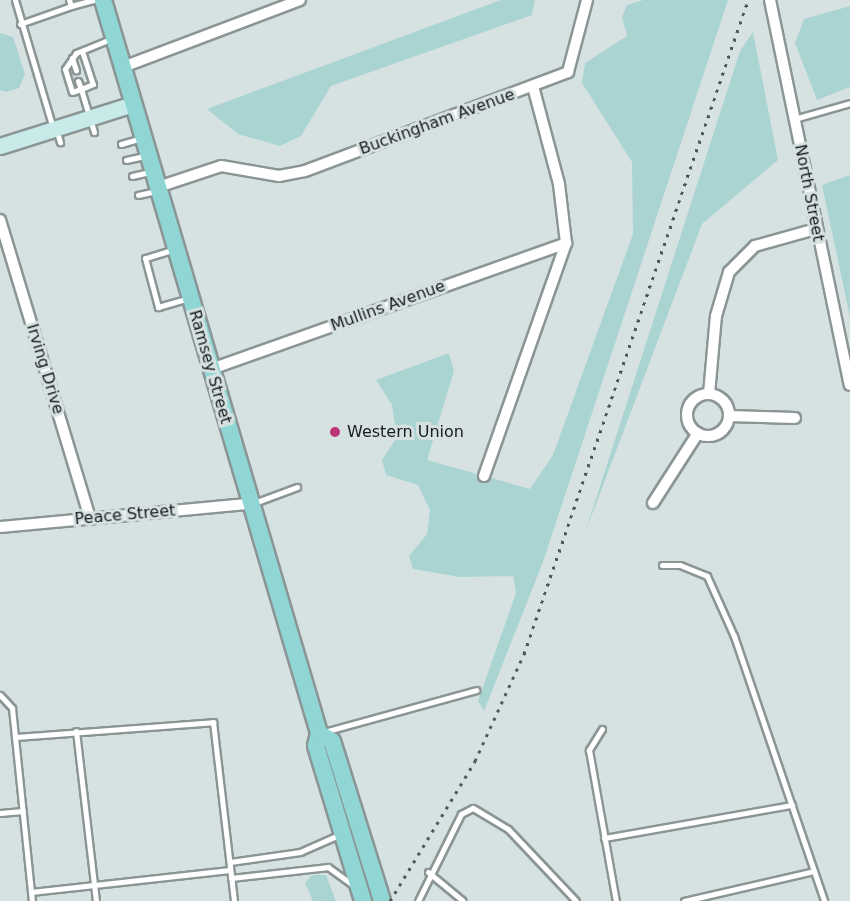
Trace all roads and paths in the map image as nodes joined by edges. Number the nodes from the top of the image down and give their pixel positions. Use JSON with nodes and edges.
{"nodes":[{"id":1,"x":15,"y":0,"type":"edge"},
{"id":2,"x":94,"y":0,"type":"edge"},
{"id":3,"x":104,"y":0,"type":"edge"},
{"id":4,"x":300,"y":0,"type":"edge"},
{"id":5,"x":587,"y":0,"type":"edge"},
{"id":6,"x":770,"y":0,"type":"edge"},
{"id":7,"x":70,"y":3,"type":"edge"},
{"id":8,"x":20,"y":24,"type":"junction"},
{"id":9,"x":114,"y":38,"type":"junction"},
{"id":10,"x":82,"y":51,"type":"junction"},
{"id":11,"x":72,"y":58,"type":"junction"},
{"id":12,"x":123,"y":67,"type":"junction"},
{"id":13,"x":76,"y":70,"type":"dead end"},
{"id":14,"x":78,"y":81,"type":"dead end"},
{"id":15,"x":533,"y":86,"type":"junction"},
{"id":16,"x":81,"y":89,"type":"junction"},
{"id":17,"x":850,"y":103,"type":"edge"},
{"id":18,"x":134,"y":104,"type":"junction"},
{"id":19,"x":795,"y":118,"type":"junction"},
{"id":20,"x":92,"y":124,"type":"junction"},
{"id":21,"x":56,"y":133,"type":"junction"},
{"id":22,"x":143,"y":137,"type":"junction"},
{"id":23,"x":121,"y":144,"type":"dead end"},
{"id":24,"x":0,"y":146,"type":"edge"},
{"id":25,"x":126,"y":160,"type":"dead end"},
{"id":26,"x":151,"y":163,"type":"junction"},
{"id":27,"x":132,"y":176,"type":"dead end"},
{"id":28,"x":158,"y":189,"type":"junction"},
{"id":29,"x":138,"y":195,"type":"dead end"},
{"id":30,"x":0,"y":220,"type":"edge"},
{"id":31,"x":816,"y":229,"type":"junction"},
{"id":32,"x":566,"y":243,"type":"junction"},
{"id":33,"x":176,"y":249,"type":"junction"},
{"id":34,"x":190,"y":298,"type":"junction"},
{"id":35,"x":211,"y":369,"type":"junction"},
{"id":36,"x":850,"y":385,"type":"edge"},
{"id":37,"x":709,"y":394,"type":"junction"},
{"id":38,"x":729,"y":416,"type":"junction"},
{"id":39,"x":795,"y":418,"type":"dead end"},
{"id":40,"x":698,"y":433,"type":"junction"},
{"id":41,"x":484,"y":476,"type":"dead end"},
{"id":42,"x":297,"y":487,"type":"dead end"},
{"id":43,"x":653,"y":503,"type":"dead end"},
{"id":44,"x":250,"y":504,"type":"junction"},
{"id":45,"x":90,"y":519,"type":"junction"},
{"id":46,"x":0,"y":526,"type":"edge"},
{"id":47,"x":662,"y":565,"type":"dead end"},
{"id":48,"x":476,"y":690,"type":"dead end"},
{"id":49,"x":0,"y":695,"type":"edge"},
{"id":50,"x":602,"y":729,"type":"dead end"},
{"id":51,"x":76,"y":731,"type":"junction"},
{"id":52,"x":320,"y":733,"type":"junction"},
{"id":53,"x":15,"y":737,"type":"junction"},
{"id":54,"x":792,"y":804,"type":"junction"},
{"id":55,"x":23,"y":811,"type":"junction"},
{"id":56,"x":0,"y":813,"type":"edge"},
{"id":57,"x":342,"y":833,"type":"junction"},
{"id":58,"x":604,"y":838,"type":"junction"},
{"id":59,"x":230,"y":862,"type":"junction"},
{"id":60,"x":230,"y":870,"type":"junction"},
{"id":61,"x":814,"y":871,"type":"junction"},
{"id":62,"x":428,"y":872,"type":"junction"},
{"id":63,"x":231,"y":878,"type":"junction"},
{"id":64,"x":94,"y":885,"type":"junction"},
{"id":65,"x":31,"y":892,"type":"junction"},
{"id":66,"x":361,"y":895,"type":"edge"},
{"id":67,"x":32,"y":901,"type":"edge"},
{"id":68,"x":96,"y":901,"type":"edge"},
{"id":69,"x":234,"y":901,"type":"edge"},
{"id":70,"x":382,"y":901,"type":"edge"},
{"id":71,"x":418,"y":901,"type":"edge"},
{"id":72,"x":463,"y":901,"type":"edge"},
{"id":73,"x":576,"y":901,"type":"edge"},
{"id":74,"x":616,"y":901,"type":"edge"},
{"id":75,"x":684,"y":901,"type":"edge"},
{"id":76,"x":824,"y":901,"type":"edge"}],
"edges":[{"from":1,"to":8,"type":"lane"},
{"from":2,"to":7,"type":"lane"},
{"from":3,"to":9,"type":"main road","name":"Ramsey Street"},
{"from":4,"to":12,"type":"street"},
{"from":5,"to":15,"type":"street"},
{"from":6,"to":19,"type":"street","name":"North Street"},
{"from":7,"to":8,"type":"lane"},
{"from":8,"to":21,"type":"lane"},
{"from":9,"to":10,"type":"lane"},
{"from":9,"to":12,"type":"main road","name":"Ramsey Street"},
{"from":10,"to":11,"type":"lane"},
{"from":10,"to":16,"type":"lane"},
{"from":11,"to":13,"type":"lane"},
{"from":11,"to":16,"type":"lane"},
{"from":12,"to":18,"type":"main road","name":"Ramsey Street"},
{"from":14,"to":16,"type":"lane"},
{"from":15,"to":28,"type":"street","name":"Buckingham Avenue"},
{"from":15,"to":32,"type":"street","name":"Buckingham Avenue"},
{"from":16,"to":20,"type":"lane"},
{"from":17,"to":19,"type":"lane"},
{"from":18,"to":20,"type":"street"},
{"from":18,"to":22,"type":"main road","name":"Ramsey Street"},
{"from":19,"to":31,"type":"street","name":"North Street"},
{"from":20,"to":21,"type":"street"},
{"from":21,"to":24,"type":"street"},
{"from":22,"to":23,"type":"lane"},
{"from":22,"to":26,"type":"main road","name":"Ramsey Street"},
{"from":25,"to":26,"type":"lane"},
{"from":26,"to":27,"type":"lane"},
{"from":26,"to":28,"type":"main road","name":"Ramsey Street"},
{"from":28,"to":29,"type":"lane"},
{"from":28,"to":33,"type":"main road","name":"Ramsey Street"},
{"from":30,"to":45,"type":"street","name":"Irving Drive"},
{"from":31,"to":36,"type":"street","name":"North Street"},
{"from":31,"to":37,"type":"street"},
{"from":32,"to":35,"type":"street","name":"Mullins Avenue"},
{"from":32,"to":41,"type":"street","name":"Buckingham Avenue"},
{"from":33,"to":34,"type":"main road","name":"Ramsey Street"},
{"from":33,"to":34,"type":"lane"},
{"from":34,"to":35,"type":"main road","name":"Ramsey Street"},
{"from":35,"to":44,"type":"main road","name":"Ramsey Street"},
{"from":37,"to":38,"type":"street"},
{"from":37,"to":40,"type":"street"},
{"from":38,"to":39,"type":"street"},
{"from":38,"to":40,"type":"street"},
{"from":40,"to":43,"type":"street"},
{"from":42,"to":44,"type":"lane"},
{"from":44,"to":45,"type":"street","name":"Peace Street"},
{"from":44,"to":52,"type":"main road","name":"Ramsey Street"},
{"from":45,"to":46,"type":"street","name":"Peace Street"},
{"from":47,"to":54,"type":"lane"},
{"from":48,"to":52,"type":"lane"},
{"from":49,"to":53,"type":"lane"},
{"from":50,"to":58,"type":"lane"},
{"from":51,"to":53,"type":"lane"},
{"from":51,"to":59,"type":"lane"},
{"from":51,"to":64,"type":"lane"},
{"from":52,"to":57,"type":"main road","name":"Ramsey Street"},
{"from":52,"to":70,"type":"main road","name":"Ramsey Street"},
{"from":53,"to":55,"type":"lane"},
{"from":54,"to":58,"type":"lane"},
{"from":54,"to":61,"type":"lane"},
{"from":55,"to":56,"type":"lane"},
{"from":55,"to":65,"type":"lane"},
{"from":57,"to":59,"type":"lane"},
{"from":57,"to":66,"type":"main road","name":"Ramsey Street"},
{"from":58,"to":74,"type":"lane"},
{"from":59,"to":60,"type":"lane"},
{"from":60,"to":63,"type":"lane"},
{"from":60,"to":64,"type":"lane"},
{"from":61,"to":75,"type":"lane"},
{"from":61,"to":76,"type":"lane"},
{"from":62,"to":71,"type":"lane"},
{"from":62,"to":72,"type":"lane"},
{"from":62,"to":73,"type":"lane"},
{"from":63,"to":66,"type":"lane"},
{"from":63,"to":69,"type":"lane"},
{"from":64,"to":65,"type":"lane"},
{"from":64,"to":68,"type":"lane"},
{"from":65,"to":67,"type":"lane"}]}
